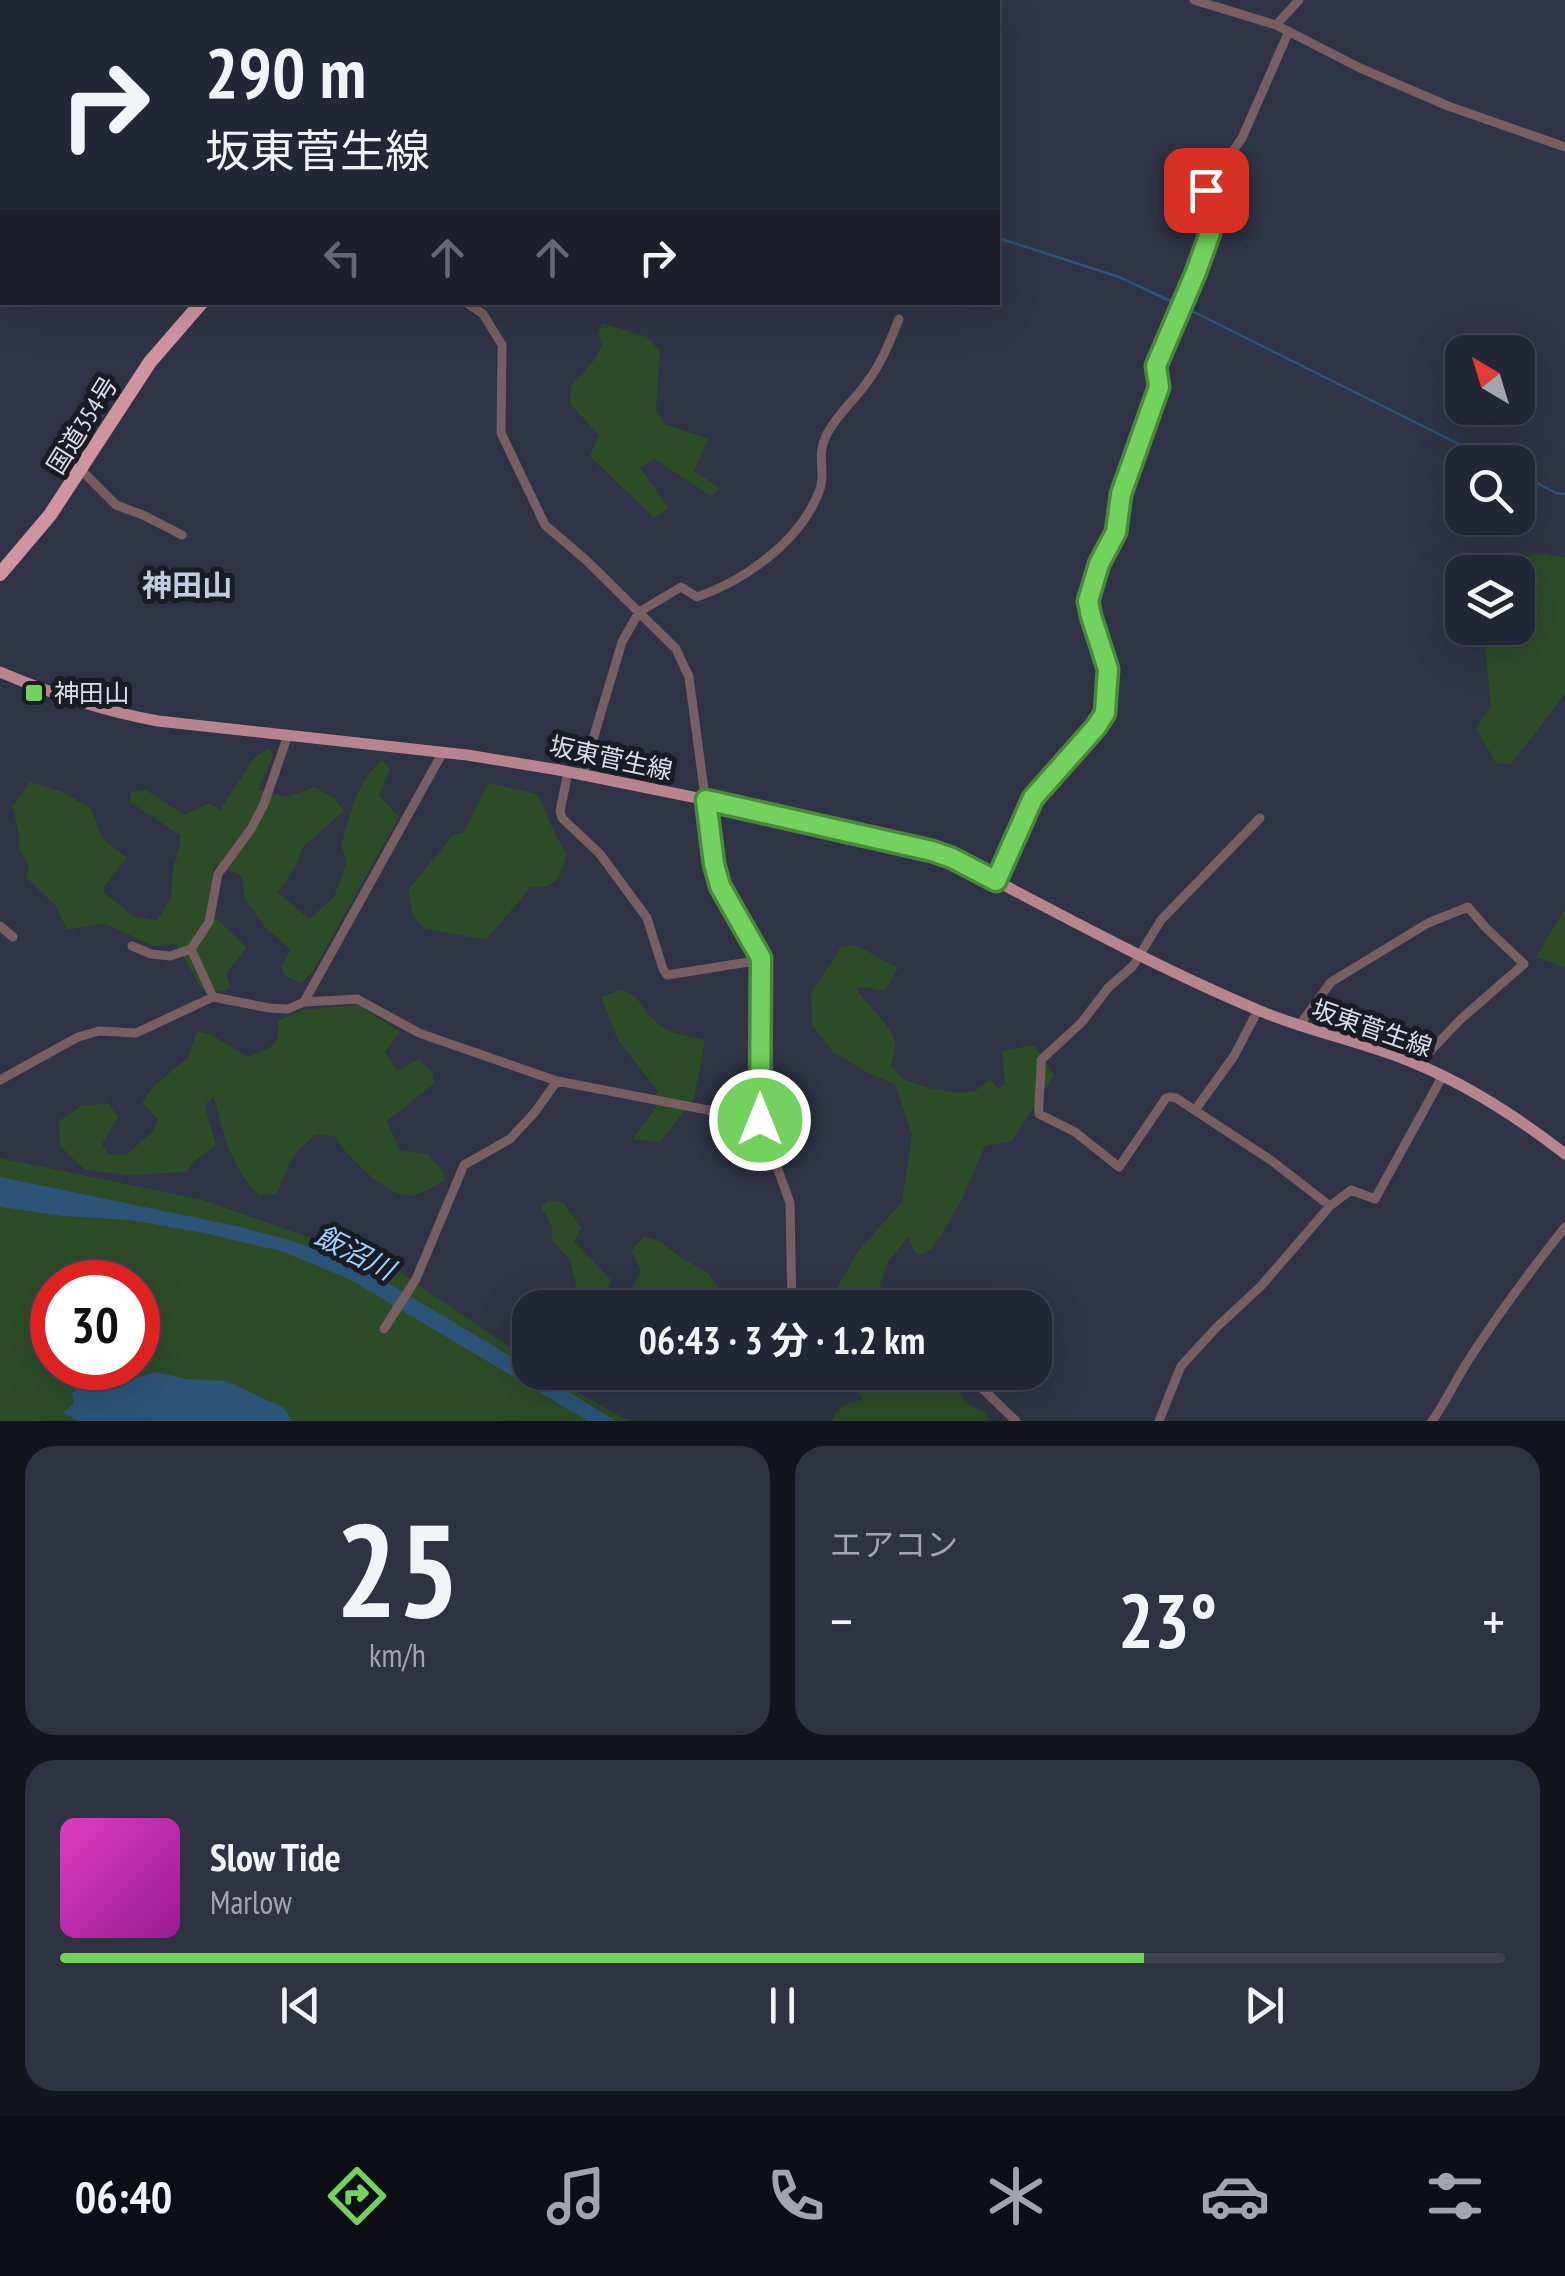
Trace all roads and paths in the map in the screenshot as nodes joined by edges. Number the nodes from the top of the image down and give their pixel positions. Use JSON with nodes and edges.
{"nodes":[{"id":1,"x":1194,"y":0,"type":"edge"},
{"id":2,"x":1299,"y":0,"type":"edge"},
{"id":3,"x":1276,"y":25,"type":"junction"},
{"id":4,"x":1288,"y":31,"type":"junction"},
{"id":5,"x":1565,"y":146,"type":"edge"},
{"id":6,"x":199,"y":305,"type":"edge"},
{"id":7,"x":470,"y":305,"type":"edge"},
{"id":8,"x":899,"y":319,"type":"dead end"},
{"id":9,"x":80,"y":469,"type":"junction"},
{"id":10,"x":182,"y":535,"type":"dead end"},
{"id":11,"x":0,"y":574,"type":"edge"},
{"id":12,"x":639,"y":612,"type":"junction"},
{"id":13,"x":0,"y":672,"type":"edge"},
{"id":14,"x":288,"y":735,"type":"junction"},
{"id":15,"x":442,"y":752,"type":"junction"},
{"id":16,"x":568,"y":772,"type":"junction"},
{"id":17,"x":582,"y":776,"type":"junction"},
{"id":18,"x":706,"y":800,"type":"junction"},
{"id":19,"x":1260,"y":818,"type":"dead end"},
{"id":20,"x":996,"y":881,"type":"junction"},
{"id":21,"x":0,"y":926,"type":"edge"},
{"id":22,"x":13,"y":937,"type":"dead end"},
{"id":23,"x":132,"y":946,"type":"dead end"},
{"id":24,"x":191,"y":949,"type":"junction"},
{"id":25,"x":1140,"y":955,"type":"junction"},
{"id":26,"x":762,"y":960,"type":"junction"},
{"id":27,"x":213,"y":997,"type":"junction"},
{"id":28,"x":304,"y":1002,"type":"junction"},
{"id":29,"x":1258,"y":1010,"type":"junction"},
{"id":30,"x":1300,"y":1026,"type":"junction"},
{"id":31,"x":1416,"y":1065,"type":"junction"},
{"id":32,"x":1442,"y":1076,"type":"junction"},
{"id":33,"x":0,"y":1080,"type":"edge"},
{"id":34,"x":557,"y":1081,"type":"junction"},
{"id":35,"x":1195,"y":1110,"type":"junction"},
{"id":36,"x":760,"y":1120,"type":"junction"},
{"id":37,"x":1565,"y":1154,"type":"edge"},
{"id":38,"x":1330,"y":1206,"type":"junction"},
{"id":39,"x":1565,"y":1227,"type":"edge"},
{"id":40,"x":792,"y":1290,"type":"edge"},
{"id":41,"x":385,"y":1327,"type":"dead end"},
{"id":42,"x":984,"y":1390,"type":"edge"},
{"id":43,"x":1016,"y":1421,"type":"edge"},
{"id":44,"x":1158,"y":1421,"type":"edge"},
{"id":45,"x":1432,"y":1421,"type":"edge"}],
"edges":[{"from":1,"to":3,"type":"street"},
{"from":2,"to":3,"type":"street"},
{"from":3,"to":4,"type":"street"},
{"from":4,"to":5,"type":"street"},
{"from":4,"to":20,"type":"street"},
{"from":6,"to":9,"type":"highway","name":"国道354号"},
{"from":7,"to":12,"type":"street"},
{"from":8,"to":12,"type":"street"},
{"from":9,"to":10,"type":"street"},
{"from":9,"to":11,"type":"highway","name":"国道354号"},
{"from":12,"to":17,"type":"street"},
{"from":12,"to":18,"type":"street"},
{"from":13,"to":14,"type":"main road","name":"坂東菅生線"},
{"from":14,"to":15,"type":"main road","name":"坂東菅生線"},
{"from":14,"to":24,"type":"street"},
{"from":15,"to":16,"type":"main road","name":"坂東菅生線"},
{"from":15,"to":28,"type":"street"},
{"from":16,"to":17,"type":"main road","name":"坂東菅生線"},
{"from":16,"to":26,"type":"street"},
{"from":17,"to":18,"type":"main road","name":"坂東菅生線"},
{"from":18,"to":20,"type":"main road","name":"坂東菅生線"},
{"from":18,"to":26,"type":"street"},
{"from":19,"to":25,"type":"street"},
{"from":20,"to":25,"type":"main road","name":"坂東菅生線"},
{"from":21,"to":22,"type":"street"},
{"from":23,"to":24,"type":"street"},
{"from":24,"to":27,"type":"street"},
{"from":25,"to":29,"type":"main road","name":"坂東菅生線"},
{"from":25,"to":35,"type":"street"},
{"from":26,"to":36,"type":"street"},
{"from":27,"to":28,"type":"street"},
{"from":27,"to":33,"type":"street"},
{"from":28,"to":34,"type":"street"},
{"from":29,"to":30,"type":"main road","name":"坂東菅生線"},
{"from":29,"to":35,"type":"street"},
{"from":30,"to":31,"type":"main road","name":"坂東菅生線"},
{"from":30,"to":31,"type":"street"},
{"from":31,"to":32,"type":"main road","name":"坂東菅生線"},
{"from":32,"to":37,"type":"main road","name":"坂東菅生線"},
{"from":32,"to":38,"type":"street"},
{"from":34,"to":36,"type":"street"},
{"from":34,"to":41,"type":"street"},
{"from":35,"to":38,"type":"street"},
{"from":36,"to":40,"type":"street"},
{"from":38,"to":44,"type":"street"},
{"from":39,"to":45,"type":"street"},
{"from":42,"to":43,"type":"street"}]}
